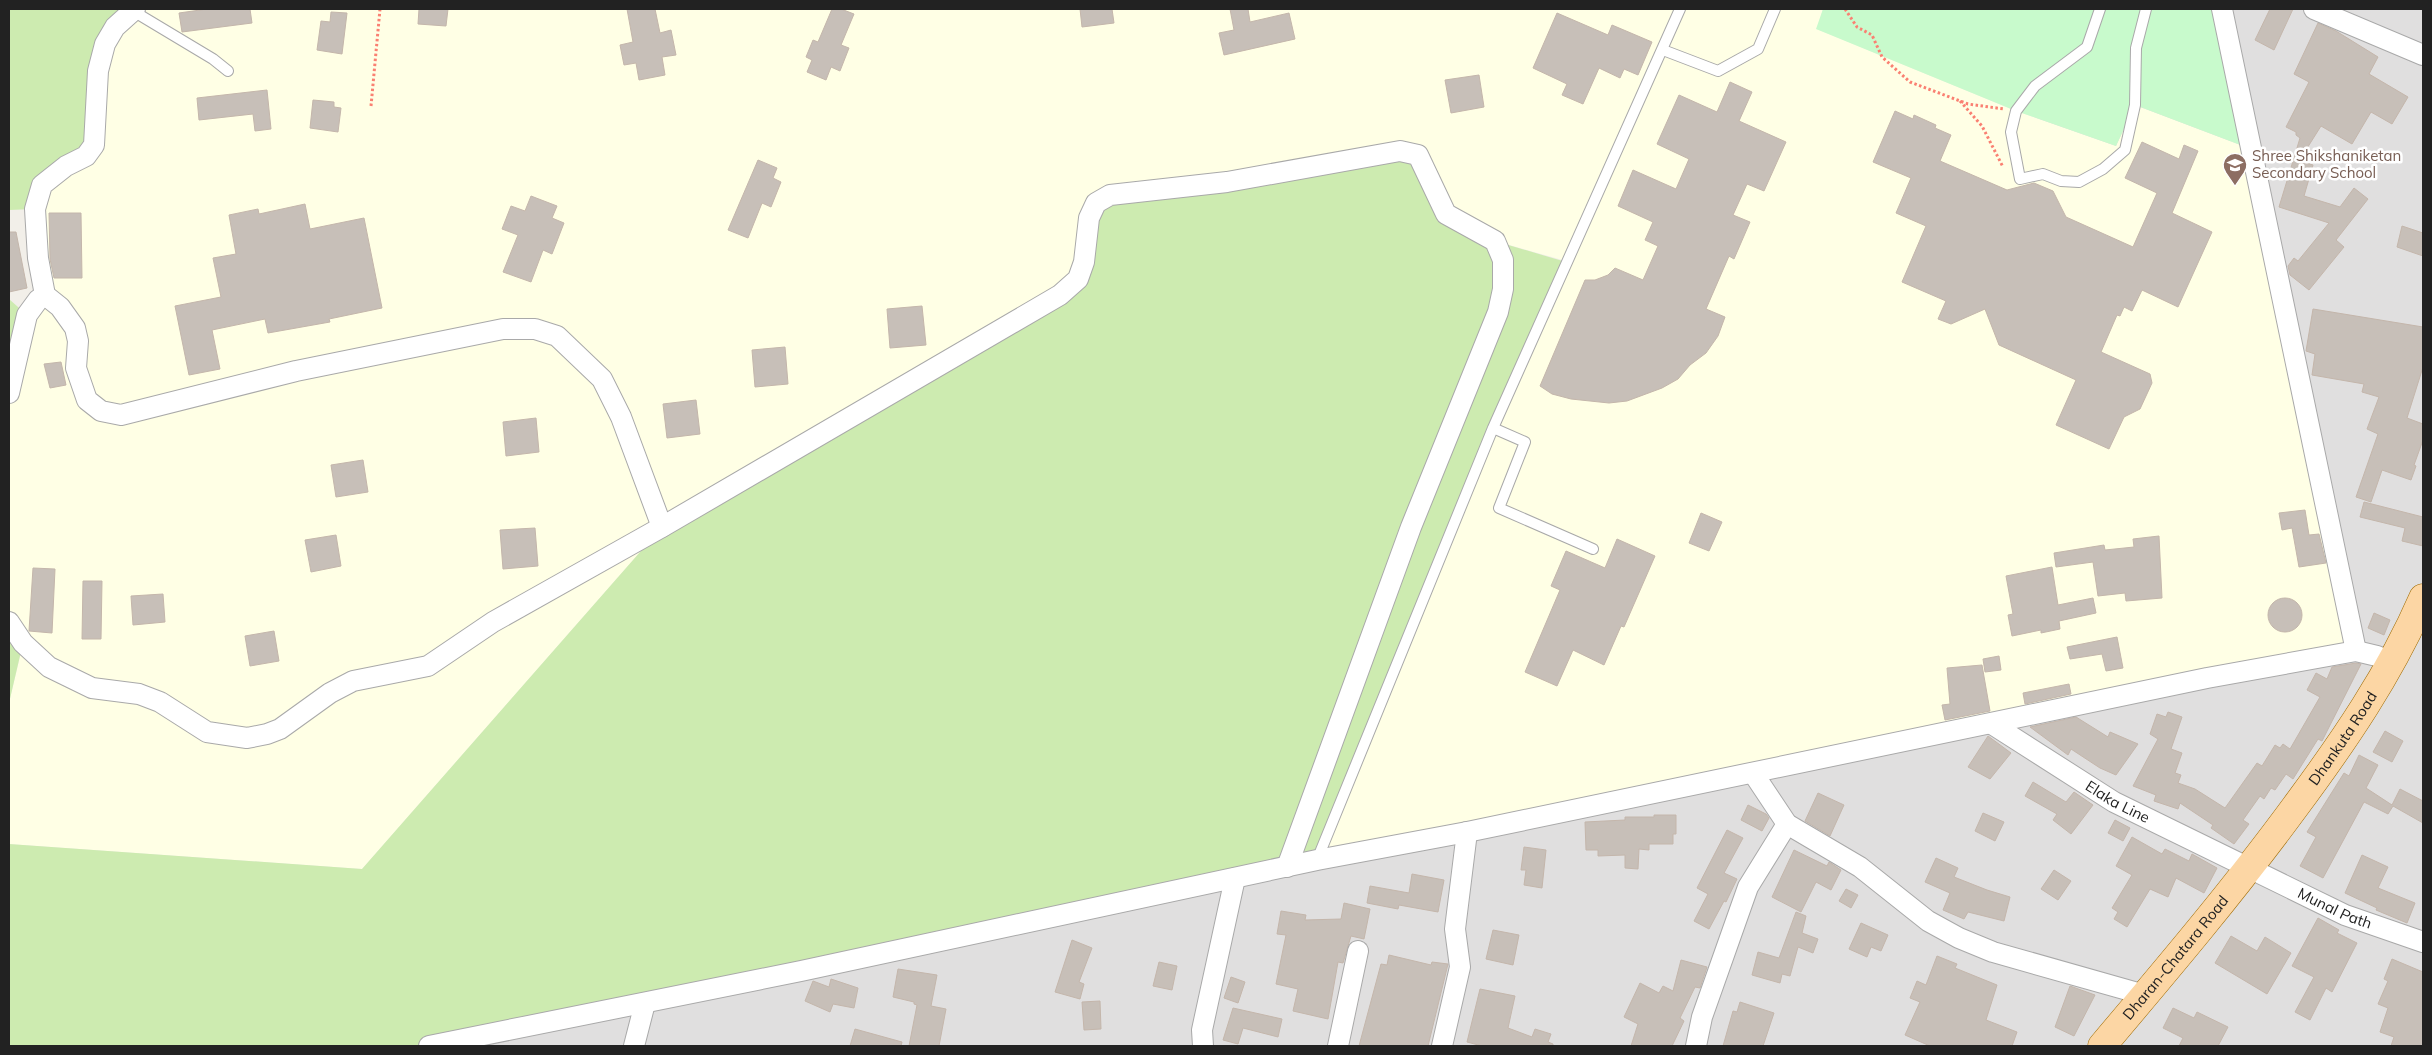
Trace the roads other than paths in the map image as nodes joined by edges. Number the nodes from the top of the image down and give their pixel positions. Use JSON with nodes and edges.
{"nodes":[{"id":1,"x":1680,"y":9,"type":"edge"},
{"id":2,"x":1775,"y":9,"type":"edge"},
{"id":3,"x":2100,"y":9,"type":"edge"},
{"id":4,"x":2146,"y":9,"type":"edge"},
{"id":5,"x":2222,"y":9,"type":"edge"},
{"id":6,"x":2314,"y":9,"type":"edge"},
{"id":7,"x":134,"y":10,"type":"edge"},
{"id":8,"x":1663,"y":50,"type":"junction"},
{"id":9,"x":2423,"y":55,"type":"edge"},
{"id":10,"x":228,"y":71,"type":"dead end"},
{"id":11,"x":45,"y":294,"type":"junction"},
{"id":12,"x":9,"y":393,"type":"edge"},
{"id":13,"x":1492,"y":428,"type":"junction"},
{"id":14,"x":662,"y":527,"type":"junction"},
{"id":15,"x":1593,"y":549,"type":"dead end"},
{"id":16,"x":2421,"y":610,"type":"edge"},
{"id":17,"x":9,"y":622,"type":"edge"},
{"id":18,"x":2356,"y":651,"type":"junction"},
{"id":19,"x":2392,"y":662,"type":"junction"},
{"id":20,"x":1992,"y":724,"type":"junction"},
{"id":21,"x":1753,"y":773,"type":"junction"},
{"id":22,"x":1787,"y":824,"type":"junction"},
{"id":23,"x":1467,"y":832,"type":"junction"},
{"id":24,"x":1317,"y":860,"type":"junction"},
{"id":25,"x":1287,"y":867,"type":"junction"},
{"id":26,"x":2249,"y":869,"type":"junction"},
{"id":27,"x":1235,"y":878,"type":"junction"},
{"id":28,"x":2423,"y":942,"type":"edge"},
{"id":29,"x":1358,"y":951,"type":"dead end"},
{"id":30,"x":2145,"y":995,"type":"junction"},
{"id":31,"x":645,"y":1003,"type":"junction"},
{"id":32,"x":429,"y":1046,"type":"edge"},
{"id":33,"x":634,"y":1046,"type":"edge"},
{"id":34,"x":1203,"y":1046,"type":"edge"},
{"id":35,"x":1338,"y":1046,"type":"edge"},
{"id":36,"x":1442,"y":1046,"type":"edge"},
{"id":37,"x":1696,"y":1046,"type":"edge"},
{"id":38,"x":2102,"y":1046,"type":"edge"}],
"edges":[{"from":1,"to":8,"type":"lane"},
{"from":2,"to":8,"type":"lane"},
{"from":3,"to":4,"type":"lane"},
{"from":5,"to":18,"type":"street"},
{"from":6,"to":9,"type":"street"},
{"from":7,"to":10,"type":"lane"},
{"from":7,"to":11,"type":"street"},
{"from":8,"to":13,"type":"lane"},
{"from":11,"to":12,"type":"street"},
{"from":11,"to":14,"type":"street"},
{"from":13,"to":15,"type":"lane"},
{"from":13,"to":24,"type":"lane"},
{"from":14,"to":17,"type":"street"},
{"from":14,"to":25,"type":"street"},
{"from":16,"to":19,"type":"main road","name":"Dhankuta Road"},
{"from":18,"to":19,"type":"street"},
{"from":18,"to":20,"type":"street"},
{"from":19,"to":26,"type":"main road","name":"Dhankuta Road"},
{"from":20,"to":21,"type":"street"},
{"from":20,"to":26,"type":"street","name":"Elaka Line"},
{"from":21,"to":22,"type":"street"},
{"from":21,"to":23,"type":"street"},
{"from":22,"to":30,"type":"street"},
{"from":22,"to":37,"type":"street"},
{"from":23,"to":24,"type":"street"},
{"from":23,"to":36,"type":"street"},
{"from":24,"to":25,"type":"street"},
{"from":25,"to":27,"type":"street"},
{"from":26,"to":28,"type":"street","name":"Munal Path"},
{"from":26,"to":30,"type":"main road","name":"Dharan-Chatara Road"},
{"from":27,"to":31,"type":"street"},
{"from":27,"to":34,"type":"street"},
{"from":29,"to":35,"type":"street"},
{"from":30,"to":38,"type":"main road","name":"Dharan-Chatara Road"},
{"from":31,"to":32,"type":"street"},
{"from":31,"to":33,"type":"street"}]}
